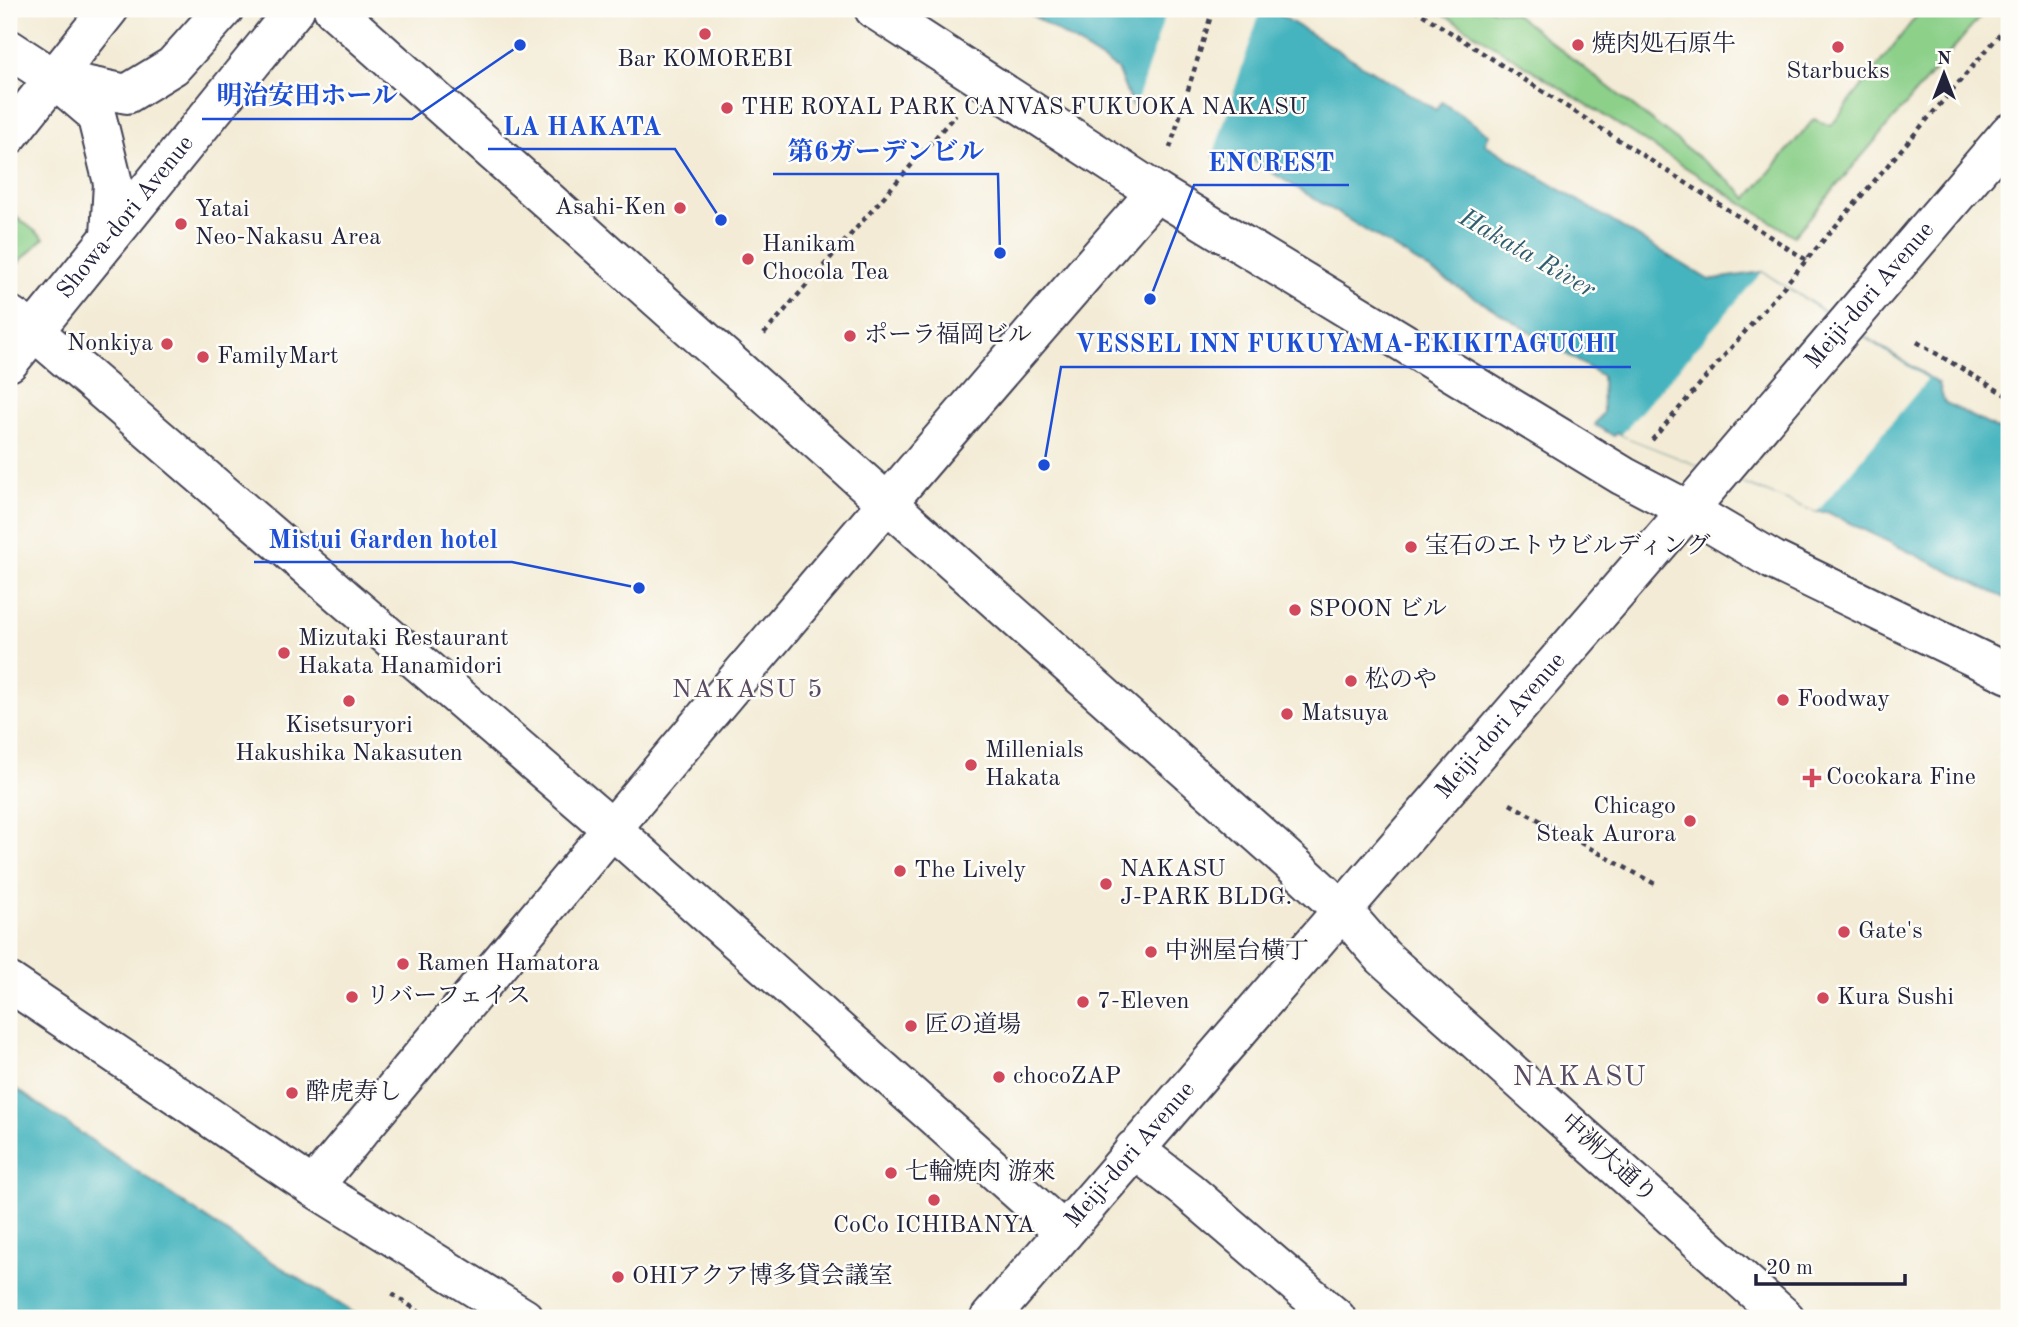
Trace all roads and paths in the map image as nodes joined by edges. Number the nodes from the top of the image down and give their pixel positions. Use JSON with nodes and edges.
{"nodes":[{"id":1,"x":108,"y":9,"type":"edge"},
{"id":2,"x":224,"y":9,"type":"edge"},
{"id":3,"x":296,"y":9,"type":"edge"},
{"id":4,"x":333,"y":9,"type":"edge"},
{"id":5,"x":874,"y":9,"type":"edge"},
{"id":6,"x":1213,"y":9,"type":"edge"},
{"id":7,"x":1414,"y":9,"type":"edge"},
{"id":8,"x":2009,"y":24,"type":"edge"},
{"id":9,"x":9,"y":49,"type":"edge"},
{"id":10,"x":55,"y":79,"type":"junction"},
{"id":11,"x":965,"y":104,"type":"dead end"},
{"id":12,"x":2009,"y":133,"type":"edge"},
{"id":13,"x":9,"y":135,"type":"edge"},
{"id":14,"x":1169,"y":152,"type":"dead end"},
{"id":15,"x":1156,"y":192,"type":"junction"},
{"id":16,"x":110,"y":235,"type":"junction"},
{"id":17,"x":1808,"y":261,"type":"junction"},
{"id":18,"x":22,"y":324,"type":"edge"},
{"id":19,"x":759,"y":340,"type":"dead end"},
{"id":20,"x":1917,"y":342,"type":"dead end"},
{"id":21,"x":9,"y":362,"type":"edge"},
{"id":22,"x":2009,"y":397,"type":"edge"},
{"id":23,"x":1647,"y":446,"type":"dead end"},
{"id":24,"x":885,"y":503,"type":"junction"},
{"id":25,"x":1688,"y":510,"type":"junction"},
{"id":26,"x":2009,"y":674,"type":"edge"},
{"id":27,"x":1510,"y":804,"type":"dead end"},
{"id":28,"x":611,"y":828,"type":"junction"},
{"id":29,"x":1655,"y":884,"type":"dead end"},
{"id":30,"x":1342,"y":910,"type":"junction"},
{"id":31,"x":9,"y":982,"type":"edge"},
{"id":32,"x":1134,"y":1149,"type":"junction"},
{"id":33,"x":313,"y":1187,"type":"junction"},
{"id":34,"x":1064,"y":1232,"type":"junction"},
{"id":35,"x":524,"y":1318,"type":"edge"},
{"id":36,"x":990,"y":1318,"type":"edge"},
{"id":37,"x":1336,"y":1318,"type":"edge"},
{"id":38,"x":1785,"y":1318,"type":"edge"}],
"edges":[{"from":1,"to":10,"type":"street"},
{"from":2,"to":10,"type":"street"},
{"from":3,"to":16,"type":"street","name":"Showa-dori Avenue"},
{"from":4,"to":24,"type":"street","name":"中洲大通り"},
{"from":5,"to":15,"type":"street"},
{"from":6,"to":14,"type":"path"},
{"from":7,"to":17,"type":"path"},
{"from":8,"to":17,"type":"path"},
{"from":9,"to":10,"type":"street"},
{"from":10,"to":13,"type":"street"},
{"from":10,"to":16,"type":"street"},
{"from":11,"to":19,"type":"path"},
{"from":12,"to":25,"type":"street","name":"Meiji-dori Avenue"},
{"from":15,"to":24,"type":"street"},
{"from":15,"to":25,"type":"street"},
{"from":16,"to":18,"type":"street","name":"Showa-dori Avenue"},
{"from":17,"to":23,"type":"path"},
{"from":18,"to":21,"type":"street","name":"Showa-dori Avenue"},
{"from":18,"to":28,"type":"street"},
{"from":20,"to":22,"type":"path"},
{"from":24,"to":28,"type":"street"},
{"from":24,"to":30,"type":"street","name":"中洲大通り"},
{"from":25,"to":26,"type":"street"},
{"from":25,"to":30,"type":"street","name":"Meiji-dori Avenue"},
{"from":27,"to":29,"type":"path"},
{"from":28,"to":33,"type":"street"},
{"from":28,"to":34,"type":"street"},
{"from":30,"to":32,"type":"street","name":"Meiji-dori Avenue"},
{"from":30,"to":38,"type":"street","name":"中洲大通り"},
{"from":31,"to":33,"type":"street"},
{"from":32,"to":34,"type":"street","name":"Meiji-dori Avenue"},
{"from":32,"to":37,"type":"street"},
{"from":33,"to":35,"type":"street"},
{"from":34,"to":36,"type":"street","name":"Meiji-dori Avenue"}]}
